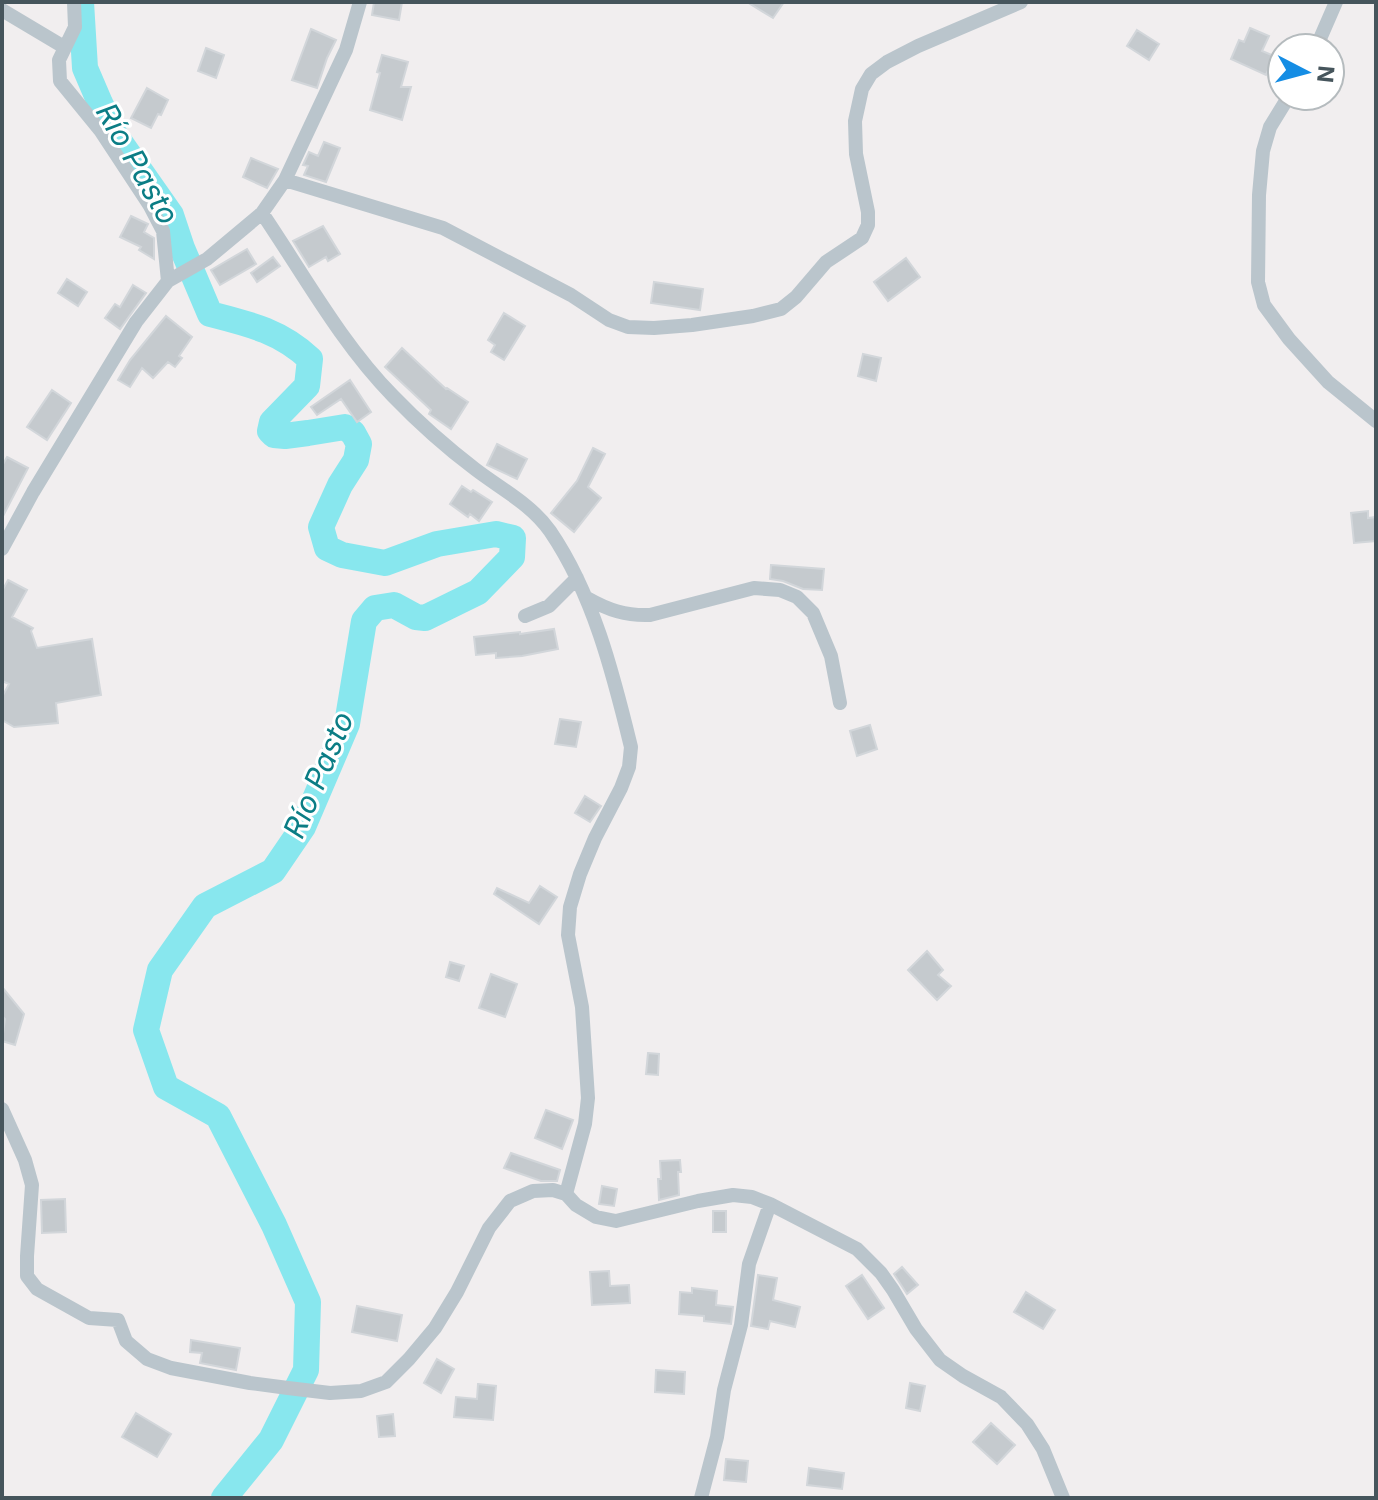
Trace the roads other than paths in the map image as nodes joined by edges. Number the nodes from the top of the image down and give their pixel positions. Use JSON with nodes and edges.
{"nodes":[{"id":1,"x":74,"y":2,"type":"edge"},
{"id":2,"x":360,"y":2,"type":"edge"},
{"id":3,"x":1021,"y":2,"type":"edge"},
{"id":4,"x":1336,"y":2,"type":"edge"},
{"id":5,"x":2,"y":10,"type":"edge"},
{"id":6,"x":1323,"y":32,"type":"edge"},
{"id":7,"x":64,"y":47,"type":"junction"},
{"id":8,"x":1279,"y":112,"type":"edge"},
{"id":9,"x":285,"y":180,"type":"junction"},
{"id":10,"x":262,"y":213,"type":"junction"},
{"id":11,"x":168,"y":281,"type":"junction"},
{"id":12,"x":1376,"y":421,"type":"edge"},
{"id":13,"x":2,"y":549,"type":"edge"},
{"id":14,"x":577,"y":578,"type":"junction"},
{"id":15,"x":586,"y":598,"type":"junction"},
{"id":16,"x":525,"y":616,"type":"dead end"},
{"id":17,"x":840,"y":703,"type":"dead end"},
{"id":18,"x":2,"y":1109,"type":"edge"},
{"id":19,"x":566,"y":1194,"type":"junction"},
{"id":20,"x":770,"y":1204,"type":"junction"},
{"id":21,"x":701,"y":1498,"type":"edge"},
{"id":22,"x":1063,"y":1498,"type":"edge"}],
"edges":[{"from":1,"to":7,"type":"street"},
{"from":2,"to":9,"type":"street"},
{"from":3,"to":9,"type":"street"},
{"from":4,"to":6,"type":"street"},
{"from":5,"to":7,"type":"street"},
{"from":7,"to":11,"type":"street"},
{"from":8,"to":12,"type":"street"},
{"from":9,"to":10,"type":"street"},
{"from":10,"to":11,"type":"street"},
{"from":10,"to":14,"type":"street"},
{"from":11,"to":13,"type":"street"},
{"from":14,"to":15,"type":"street"},
{"from":14,"to":16,"type":"street"},
{"from":15,"to":17,"type":"street"},
{"from":15,"to":19,"type":"street"},
{"from":18,"to":19,"type":"street"},
{"from":19,"to":20,"type":"street"},
{"from":20,"to":21,"type":"street"},
{"from":20,"to":22,"type":"street"}]}
